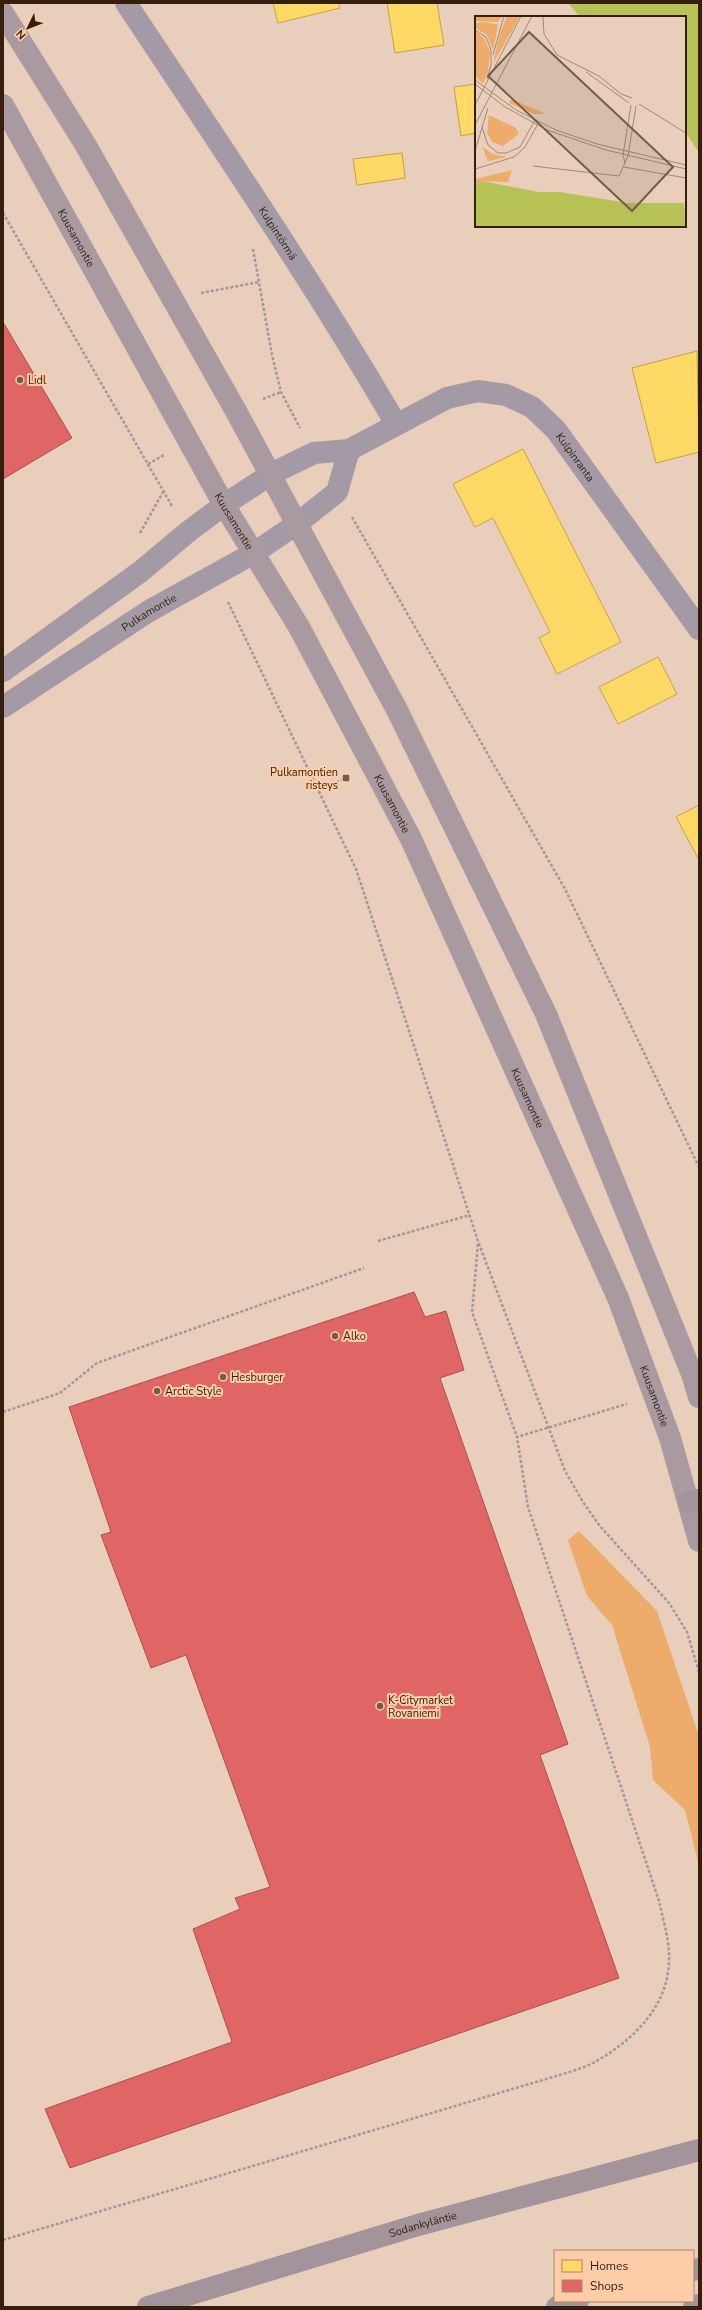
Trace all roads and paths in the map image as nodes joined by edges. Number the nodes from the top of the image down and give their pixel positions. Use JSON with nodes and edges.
{"nodes":[{"id":1,"x":126,"y":3,"type":"edge"},
{"id":2,"x":3,"y":13,"type":"edge"},
{"id":3,"x":3,"y":105,"type":"edge"},
{"id":4,"x":3,"y":213,"type":"edge"},
{"id":5,"x":252,"y":244,"type":"dead end"},
{"id":6,"x":259,"y":282,"type":"junction"},
{"id":7,"x":198,"y":288,"type":"dead end"},
{"id":8,"x":280,"y":392,"type":"junction"},
{"id":9,"x":260,"y":400,"type":"dead end"},
{"id":10,"x":396,"y":424,"type":"junction"},
{"id":11,"x":301,"y":430,"type":"dead end"},
{"id":12,"x":349,"y":450,"type":"junction"},
{"id":13,"x":165,"y":454,"type":"dead end"},
{"id":14,"x":148,"y":464,"type":"junction"},
{"id":15,"x":271,"y":474,"type":"junction"},
{"id":16,"x":224,"y":505,"type":"junction"},
{"id":17,"x":172,"y":506,"type":"dead end"},
{"id":18,"x":351,"y":515,"type":"dead end"},
{"id":19,"x":298,"y":523,"type":"junction"},
{"id":20,"x":254,"y":553,"type":"junction"},
{"id":21,"x":228,"y":602,"type":"dead end"},
{"id":22,"x":699,"y":629,"type":"edge"},
{"id":23,"x":3,"y":671,"type":"edge"},
{"id":24,"x":3,"y":707,"type":"edge"},
{"id":25,"x":346,"y":778,"type":"dead end"},
{"id":26,"x":318,"y":792,"type":"junction"},
{"id":27,"x":699,"y":1167,"type":"edge"},
{"id":28,"x":470,"y":1215,"type":"junction"},
{"id":29,"x":378,"y":1241,"type":"dead end"},
{"id":30,"x":478,"y":1241,"type":"junction"},
{"id":31,"x":364,"y":1268,"type":"dead end"},
{"id":32,"x":699,"y":1397,"type":"edge"},
{"id":33,"x":632,"y":1402,"type":"dead end"},
{"id":34,"x":3,"y":1412,"type":"edge"},
{"id":35,"x":548,"y":1427,"type":"junction"},
{"id":36,"x":517,"y":1437,"type":"junction"},
{"id":37,"x":694,"y":1501,"type":"edge"},
{"id":38,"x":699,"y":1541,"type":"edge"},
{"id":39,"x":699,"y":1672,"type":"edge"},
{"id":40,"x":699,"y":2150,"type":"edge"},
{"id":41,"x":3,"y":2240,"type":"edge"},
{"id":42,"x":574,"y":2302,"type":"edge"},
{"id":43,"x":699,"y":2305,"type":"edge"},
{"id":44,"x":148,"y":2307,"type":"edge"},
{"id":45,"x":557,"y":2307,"type":"edge"},
{"id":46,"x":694,"y":2307,"type":"edge"}],
"edges":[{"from":1,"to":10,"type":"street","name":"Kulpintörmä"},
{"from":2,"to":15,"type":"main road"},
{"from":3,"to":16,"type":"main road","name":"Kuusamontie"},
{"from":4,"to":14,"type":"path"},
{"from":5,"to":6,"type":"path"},
{"from":6,"to":7,"type":"path"},
{"from":6,"to":8,"type":"path"},
{"from":8,"to":9,"type":"path"},
{"from":8,"to":11,"type":"path"},
{"from":10,"to":12,"type":"street"},
{"from":10,"to":22,"type":"street","name":"Kulpinranta"},
{"from":12,"to":15,"type":"street"},
{"from":12,"to":19,"type":"street"},
{"from":13,"to":14,"type":"path"},
{"from":14,"to":17,"type":"path"},
{"from":15,"to":16,"type":"street"},
{"from":15,"to":19,"type":"main road"},
{"from":16,"to":20,"type":"main road","name":"Kuusamontie"},
{"from":16,"to":23,"type":"street"},
{"from":18,"to":27,"type":"path"},
{"from":19,"to":20,"type":"street","name":"Pulkamontie"},
{"from":19,"to":32,"type":"main road"},
{"from":20,"to":24,"type":"street","name":"Pulkamontie"},
{"from":20,"to":37,"type":"main road","name":"Kuusamontie"},
{"from":21,"to":26,"type":"path"},
{"from":25,"to":26,"type":"path"},
{"from":26,"to":28,"type":"path"},
{"from":28,"to":29,"type":"path"},
{"from":28,"to":30,"type":"path"},
{"from":30,"to":35,"type":"path"},
{"from":30,"to":36,"type":"path"},
{"from":31,"to":34,"type":"path"},
{"from":33,"to":35,"type":"path"},
{"from":35,"to":36,"type":"path"},
{"from":35,"to":39,"type":"path"},
{"from":36,"to":41,"type":"path"},
{"from":37,"to":38,"type":"main road","name":"Kuusamontie"},
{"from":40,"to":44,"type":"highway","name":"Sodankyläntie"},
{"from":42,"to":45,"type":"highway"},
{"from":43,"to":46,"type":"highway"}]}
